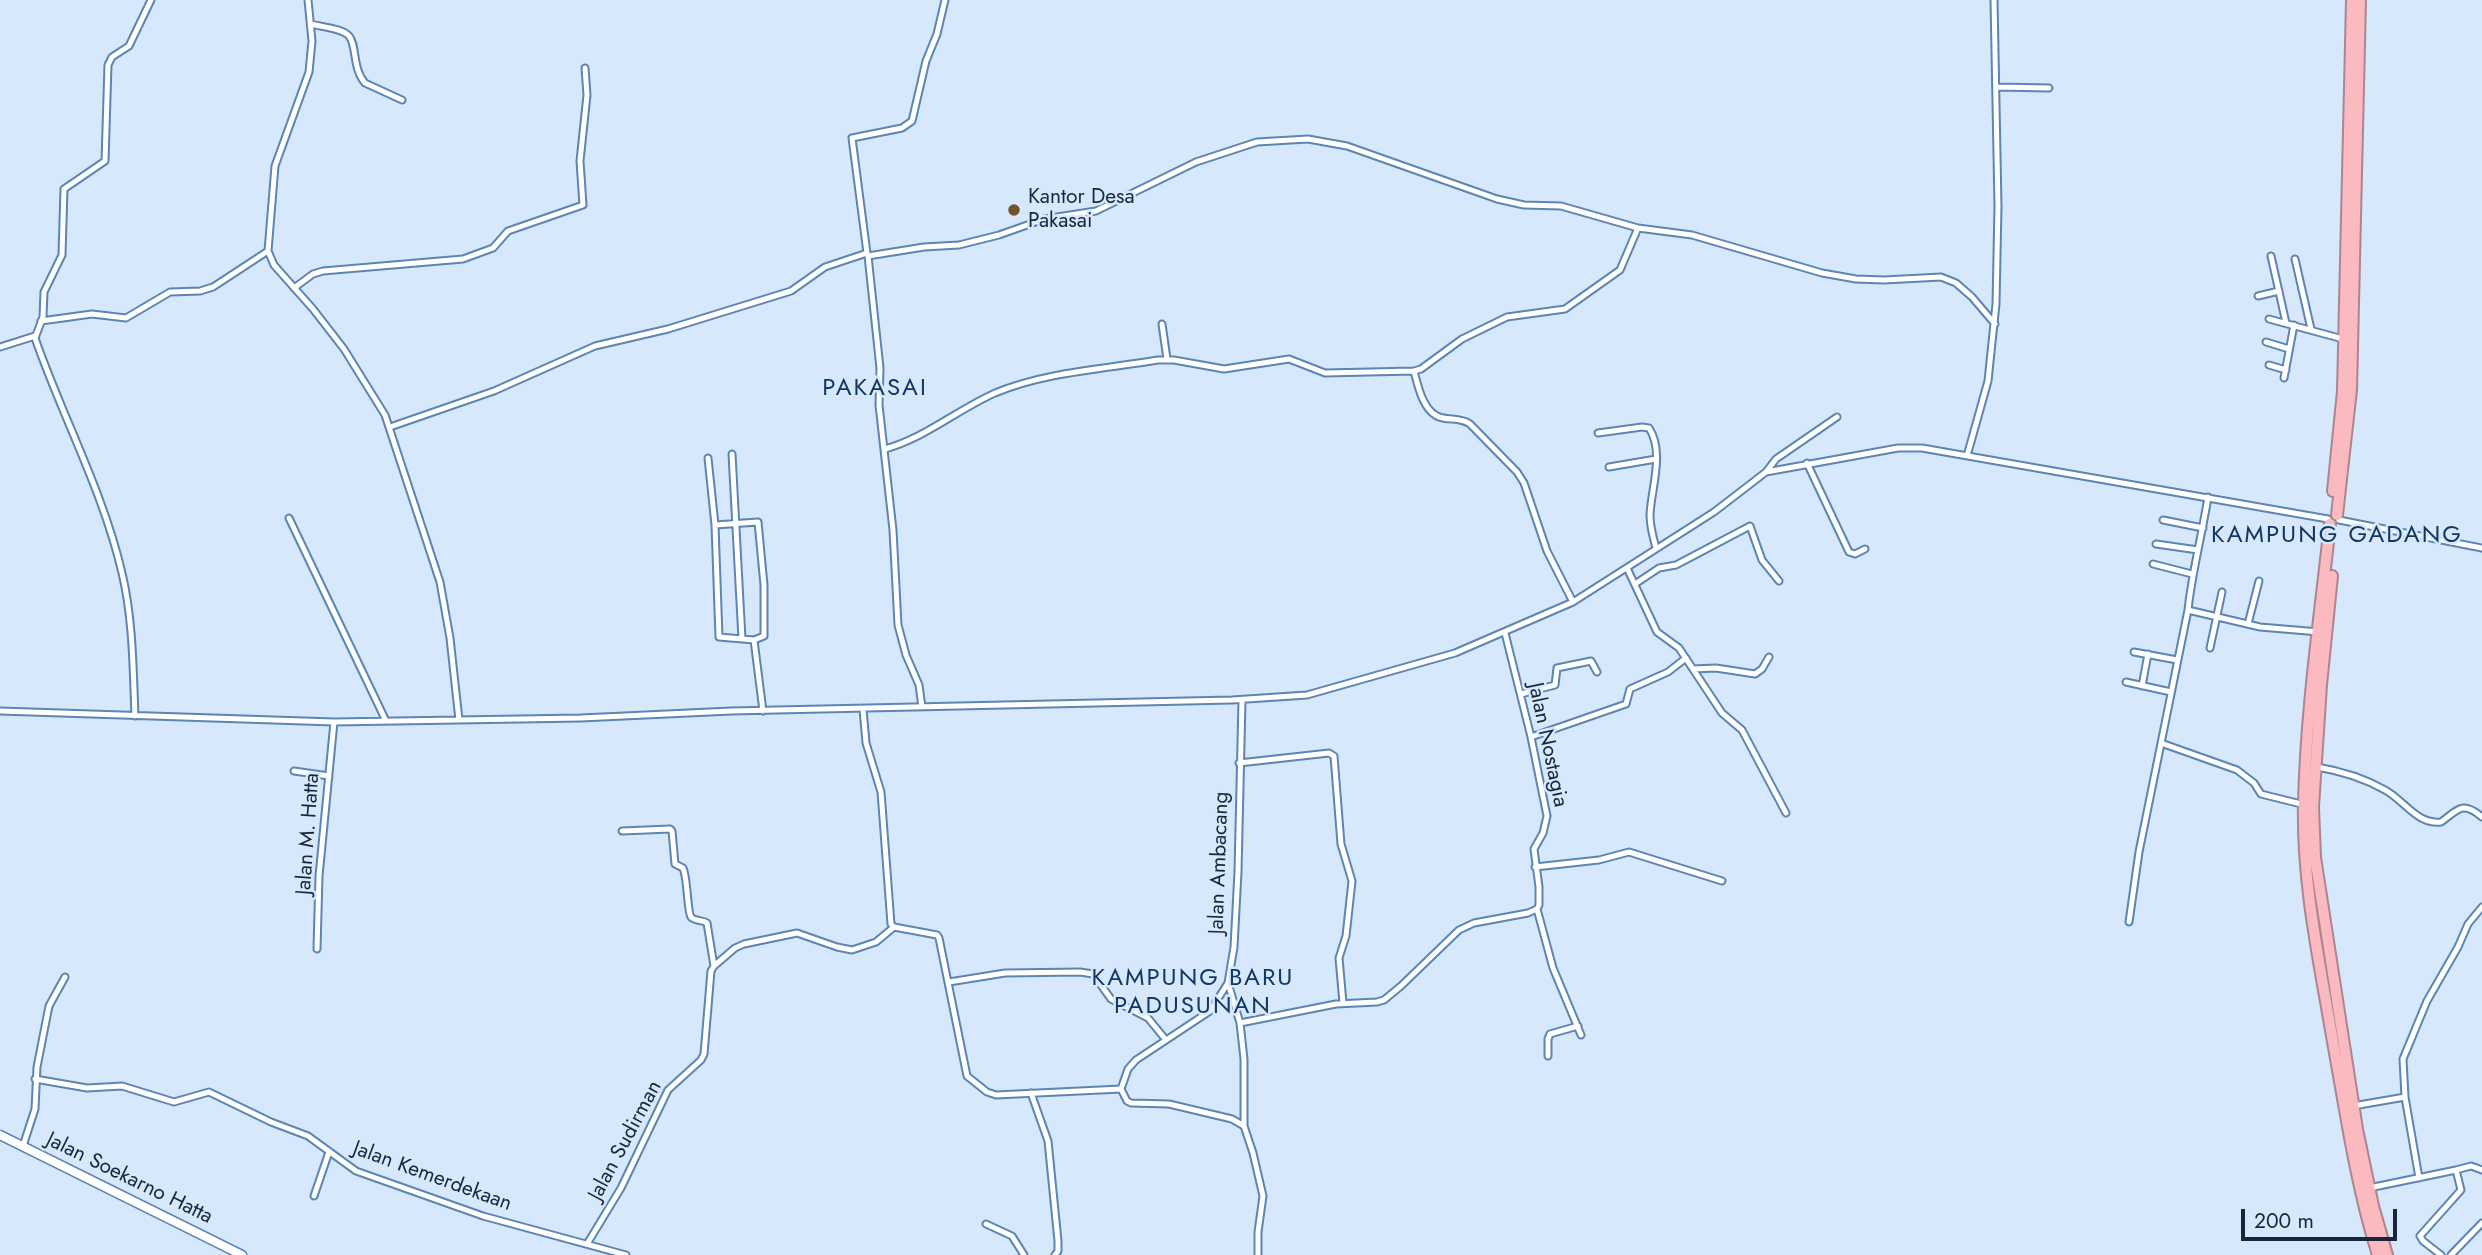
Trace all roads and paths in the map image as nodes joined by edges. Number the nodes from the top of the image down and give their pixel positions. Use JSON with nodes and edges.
{"nodes":[{"id":1,"x":151,"y":0,"type":"edge"},
{"id":2,"x":308,"y":0,"type":"edge"},
{"id":3,"x":944,"y":0,"type":"edge"},
{"id":4,"x":1994,"y":0,"type":"edge"},
{"id":5,"x":2351,"y":0,"type":"edge"},
{"id":6,"x":2360,"y":0,"type":"edge"},
{"id":7,"x":311,"y":24,"type":"junction"},
{"id":8,"x":584,"y":68,"type":"dead end"},
{"id":9,"x":1996,"y":87,"type":"junction"},
{"id":10,"x":2049,"y":88,"type":"dead end"},
{"id":11,"x":402,"y":100,"type":"dead end"},
{"id":12,"x":2353,"y":102,"type":"junction"},
{"id":13,"x":1638,"y":228,"type":"junction"},
{"id":14,"x":268,"y":251,"type":"junction"},
{"id":15,"x":867,"y":255,"type":"junction"},
{"id":16,"x":2271,"y":256,"type":"dead end"},
{"id":17,"x":2295,"y":259,"type":"dead end"},
{"id":18,"x":294,"y":288,"type":"junction"},
{"id":19,"x":2279,"y":291,"type":"junction"},
{"id":20,"x":2258,"y":296,"type":"dead end"},
{"id":21,"x":2269,"y":319,"type":"dead end"},
{"id":22,"x":41,"y":321,"type":"junction"},
{"id":23,"x":2286,"y":323,"type":"junction"},
{"id":24,"x":1162,"y":324,"type":"dead end"},
{"id":25,"x":1995,"y":324,"type":"junction"},
{"id":26,"x":2294,"y":325,"type":"junction"},
{"id":27,"x":2311,"y":329,"type":"junction"},
{"id":28,"x":35,"y":336,"type":"junction"},
{"id":29,"x":2343,"y":339,"type":"junction"},
{"id":30,"x":2266,"y":342,"type":"dead end"},
{"id":31,"x":0,"y":347,"type":"edge"},
{"id":32,"x":2290,"y":349,"type":"junction"},
{"id":33,"x":1167,"y":359,"type":"junction"},
{"id":34,"x":2347,"y":363,"type":"junction"},
{"id":35,"x":2269,"y":365,"type":"dead end"},
{"id":36,"x":2286,"y":370,"type":"junction"},
{"id":37,"x":1414,"y":372,"type":"junction"},
{"id":38,"x":2284,"y":379,"type":"dead end"},
{"id":39,"x":1837,"y":417,"type":"dead end"},
{"id":40,"x":390,"y":427,"type":"junction"},
{"id":41,"x":1598,"y":433,"type":"dead end"},
{"id":42,"x":885,"y":449,"type":"junction"},
{"id":43,"x":732,"y":454,"type":"dead end"},
{"id":44,"x":1967,"y":456,"type":"junction"},
{"id":45,"x":708,"y":458,"type":"dead end"},
{"id":46,"x":1656,"y":459,"type":"junction"},
{"id":47,"x":1807,"y":463,"type":"junction"},
{"id":48,"x":1609,"y":467,"type":"dead end"},
{"id":49,"x":1766,"y":472,"type":"junction"},
{"id":50,"x":2208,"y":497,"type":"junction"},
{"id":51,"x":289,"y":518,"type":"dead end"},
{"id":52,"x":2334,"y":519,"type":"junction"},
{"id":53,"x":2163,"y":520,"type":"dead end"},
{"id":54,"x":735,"y":524,"type":"junction"},
{"id":55,"x":715,"y":525,"type":"junction"},
{"id":56,"x":2203,"y":528,"type":"junction"},
{"id":57,"x":2156,"y":544,"type":"dead end"},
{"id":58,"x":1656,"y":548,"type":"junction"},
{"id":59,"x":2482,"y":548,"type":"edge"},
{"id":60,"x":1865,"y":549,"type":"dead end"},
{"id":61,"x":2199,"y":550,"type":"junction"},
{"id":62,"x":2153,"y":564,"type":"dead end"},
{"id":63,"x":1627,"y":568,"type":"junction"},
{"id":64,"x":2192,"y":574,"type":"junction"},
{"id":65,"x":1779,"y":581,"type":"dead end"},
{"id":66,"x":2259,"y":581,"type":"dead end"},
{"id":67,"x":1635,"y":584,"type":"junction"},
{"id":68,"x":2222,"y":592,"type":"dead end"},
{"id":69,"x":1573,"y":602,"type":"junction"},
{"id":70,"x":2188,"y":610,"type":"junction"},
{"id":71,"x":2216,"y":617,"type":"junction"},
{"id":72,"x":2248,"y":624,"type":"junction"},
{"id":73,"x":2319,"y":632,"type":"junction"},
{"id":74,"x":1505,"y":633,"type":"junction"},
{"id":75,"x":741,"y":639,"type":"junction"},
{"id":76,"x":754,"y":640,"type":"junction"},
{"id":77,"x":2210,"y":648,"type":"dead end"},
{"id":78,"x":2134,"y":652,"type":"dead end"},
{"id":79,"x":2148,"y":654,"type":"junction"},
{"id":80,"x":1769,"y":657,"type":"dead end"},
{"id":81,"x":1686,"y":658,"type":"junction"},
{"id":82,"x":2177,"y":660,"type":"junction"},
{"id":83,"x":1693,"y":669,"type":"junction"},
{"id":84,"x":1597,"y":672,"type":"dead end"},
{"id":85,"x":2126,"y":682,"type":"dead end"},
{"id":86,"x":2142,"y":686,"type":"junction"},
{"id":87,"x":2171,"y":692,"type":"junction"},
{"id":88,"x":1521,"y":694,"type":"junction"},
{"id":89,"x":1242,"y":699,"type":"junction"},
{"id":90,"x":922,"y":707,"type":"junction"},
{"id":91,"x":863,"y":709,"type":"junction"},
{"id":92,"x":763,"y":710,"type":"junction"},
{"id":93,"x":0,"y":711,"type":"edge"},
{"id":94,"x":135,"y":716,"type":"junction"},
{"id":95,"x":459,"y":720,"type":"junction"},
{"id":96,"x":386,"y":721,"type":"junction"},
{"id":97,"x":334,"y":722,"type":"junction"},
{"id":98,"x":1531,"y":737,"type":"junction"},
{"id":99,"x":2161,"y":743,"type":"junction"},
{"id":100,"x":1239,"y":763,"type":"junction"},
{"id":101,"x":2317,"y":767,"type":"junction"},
{"id":102,"x":294,"y":771,"type":"dead end"},
{"id":103,"x":329,"y":776,"type":"junction"},
{"id":104,"x":2309,"y":806,"type":"junction"},
{"id":105,"x":1786,"y":813,"type":"dead end"},
{"id":106,"x":2482,"y":817,"type":"edge"},
{"id":107,"x":622,"y":831,"type":"dead end"},
{"id":108,"x":1535,"y":867,"type":"junction"},
{"id":109,"x":1722,"y":881,"type":"dead end"},
{"id":110,"x":2482,"y":907,"type":"edge"},
{"id":111,"x":1537,"y":909,"type":"junction"},
{"id":112,"x":2129,"y":922,"type":"dead end"},
{"id":113,"x":894,"y":927,"type":"junction"},
{"id":114,"x":317,"y":948,"type":"dead end"},
{"id":115,"x":714,"y":966,"type":"junction"},
{"id":116,"x":65,"y":977,"type":"dead end"},
{"id":117,"x":949,"y":982,"type":"junction"},
{"id":118,"x":1228,"y":983,"type":"junction"},
{"id":119,"x":2329,"y":988,"type":"junction"},
{"id":120,"x":1343,"y":1003,"type":"junction"},
{"id":121,"x":1240,"y":1023,"type":"junction"},
{"id":122,"x":1578,"y":1026,"type":"junction"},
{"id":123,"x":1581,"y":1035,"type":"dead end"},
{"id":124,"x":1166,"y":1040,"type":"junction"},
{"id":125,"x":1548,"y":1056,"type":"dead end"},
{"id":126,"x":35,"y":1079,"type":"junction"},
{"id":127,"x":1121,"y":1089,"type":"junction"},
{"id":128,"x":1031,"y":1093,"type":"junction"},
{"id":129,"x":2405,"y":1097,"type":"junction"},
{"id":130,"x":2353,"y":1106,"type":"junction"},
{"id":131,"x":1244,"y":1126,"type":"junction"},
{"id":132,"x":0,"y":1135,"type":"edge"},
{"id":133,"x":23,"y":1146,"type":"junction"},
{"id":134,"x":329,"y":1152,"type":"junction"},
{"id":135,"x":2456,"y":1170,"type":"junction"},
{"id":136,"x":2482,"y":1170,"type":"edge"},
{"id":137,"x":2419,"y":1178,"type":"junction"},
{"id":138,"x":2369,"y":1188,"type":"junction"},
{"id":139,"x":313,"y":1196,"type":"dead end"},
{"id":140,"x":2482,"y":1222,"type":"edge"},
{"id":141,"x":986,"y":1224,"type":"dead end"},
{"id":142,"x":2373,"y":1225,"type":"junction"},
{"id":143,"x":587,"y":1244,"type":"junction"},
{"id":144,"x":242,"y":1255,"type":"edge"},
{"id":145,"x":626,"y":1255,"type":"edge"},
{"id":146,"x":1024,"y":1255,"type":"edge"},
{"id":147,"x":1055,"y":1255,"type":"edge"},
{"id":148,"x":1258,"y":1255,"type":"edge"},
{"id":149,"x":2378,"y":1255,"type":"edge"},
{"id":150,"x":2387,"y":1255,"type":"edge"},
{"id":151,"x":2441,"y":1255,"type":"edge"},
{"id":152,"x":2451,"y":1255,"type":"edge"}],
"edges":[{"from":1,"to":22,"type":"street"},
{"from":2,"to":7,"type":"street"},
{"from":3,"to":15,"type":"street"},
{"from":4,"to":9,"type":"street"},
{"from":5,"to":12,"type":"highway"},
{"from":6,"to":12,"type":"highway"},
{"from":7,"to":11,"type":"street"},
{"from":7,"to":14,"type":"street"},
{"from":8,"to":18,"type":"street"},
{"from":9,"to":10,"type":"street"},
{"from":9,"to":25,"type":"street"},
{"from":12,"to":29,"type":"highway"},
{"from":12,"to":34,"type":"highway"},
{"from":13,"to":15,"type":"street"},
{"from":13,"to":25,"type":"street"},
{"from":13,"to":37,"type":"street"},
{"from":14,"to":18,"type":"street"},
{"from":14,"to":22,"type":"street"},
{"from":15,"to":40,"type":"street"},
{"from":15,"to":42,"type":"street"},
{"from":16,"to":19,"type":"street"},
{"from":17,"to":27,"type":"street"},
{"from":18,"to":40,"type":"street"},
{"from":19,"to":20,"type":"street"},
{"from":19,"to":23,"type":"street"},
{"from":21,"to":23,"type":"street"},
{"from":22,"to":28,"type":"street"},
{"from":23,"to":26,"type":"street"},
{"from":24,"to":33,"type":"street"},
{"from":25,"to":44,"type":"street"},
{"from":26,"to":27,"type":"street"},
{"from":26,"to":32,"type":"street"},
{"from":27,"to":29,"type":"street"},
{"from":28,"to":31,"type":"street"},
{"from":28,"to":94,"type":"street"},
{"from":29,"to":34,"type":"highway"},
{"from":30,"to":32,"type":"street"},
{"from":32,"to":36,"type":"street"},
{"from":33,"to":37,"type":"street"},
{"from":33,"to":42,"type":"street"},
{"from":34,"to":52,"type":"highway"},
{"from":35,"to":36,"type":"street"},
{"from":36,"to":38,"type":"street"},
{"from":37,"to":69,"type":"street"},
{"from":39,"to":49,"type":"street"},
{"from":40,"to":95,"type":"street"},
{"from":41,"to":46,"type":"street"},
{"from":42,"to":90,"type":"street"},
{"from":43,"to":54,"type":"street"},
{"from":44,"to":47,"type":"street"},
{"from":44,"to":50,"type":"street"},
{"from":45,"to":55,"type":"street"},
{"from":46,"to":48,"type":"street"},
{"from":46,"to":58,"type":"street"},
{"from":47,"to":49,"type":"street"},
{"from":47,"to":60,"type":"street"},
{"from":49,"to":58,"type":"street"},
{"from":50,"to":52,"type":"street"},
{"from":50,"to":56,"type":"street"},
{"from":51,"to":96,"type":"street"},
{"from":52,"to":59,"type":"street"},
{"from":52,"to":73,"type":"highway"},
{"from":52,"to":101,"type":"highway"},
{"from":53,"to":56,"type":"street"},
{"from":54,"to":55,"type":"street"},
{"from":54,"to":75,"type":"street"},
{"from":54,"to":76,"type":"street"},
{"from":55,"to":75,"type":"street"},
{"from":56,"to":61,"type":"street"},
{"from":57,"to":61,"type":"street"},
{"from":58,"to":63,"type":"street"},
{"from":61,"to":64,"type":"street"},
{"from":62,"to":64,"type":"street"},
{"from":63,"to":67,"type":"street"},
{"from":63,"to":69,"type":"street"},
{"from":64,"to":70,"type":"street"},
{"from":65,"to":67,"type":"street"},
{"from":66,"to":72,"type":"street"},
{"from":67,"to":81,"type":"street"},
{"from":68,"to":71,"type":"street"},
{"from":69,"to":74,"type":"street"},
{"from":70,"to":71,"type":"street"},
{"from":70,"to":82,"type":"street"},
{"from":71,"to":72,"type":"street"},
{"from":71,"to":77,"type":"street"},
{"from":72,"to":73,"type":"street"},
{"from":73,"to":104,"type":"highway"},
{"from":74,"to":88,"type":"street","name":"Jalan Nostagia"},
{"from":74,"to":89,"type":"street"},
{"from":75,"to":76,"type":"street"},
{"from":76,"to":92,"type":"street"},
{"from":78,"to":79,"type":"street"},
{"from":79,"to":82,"type":"street"},
{"from":79,"to":86,"type":"street"},
{"from":80,"to":83,"type":"street"},
{"from":81,"to":83,"type":"street"},
{"from":81,"to":98,"type":"street"},
{"from":82,"to":87,"type":"street"},
{"from":83,"to":105,"type":"street"},
{"from":84,"to":88,"type":"street"},
{"from":85,"to":86,"type":"street"},
{"from":86,"to":87,"type":"street"},
{"from":87,"to":99,"type":"street"},
{"from":88,"to":98,"type":"street","name":"Jalan Nostagia"},
{"from":89,"to":90,"type":"street"},
{"from":89,"to":100,"type":"street","name":"Jalan Ambacang"},
{"from":90,"to":91,"type":"street"},
{"from":91,"to":92,"type":"street"},
{"from":91,"to":113,"type":"street"},
{"from":92,"to":95,"type":"street"},
{"from":93,"to":94,"type":"street"},
{"from":94,"to":97,"type":"street"},
{"from":95,"to":96,"type":"street"},
{"from":96,"to":97,"type":"street"},
{"from":97,"to":103,"type":"street","name":"Jalan M. Hatta"},
{"from":98,"to":108,"type":"street","name":"Jalan Nostagia"},
{"from":99,"to":104,"type":"street"},
{"from":99,"to":112,"type":"street"},
{"from":100,"to":118,"type":"street","name":"Jalan Ambacang"},
{"from":100,"to":120,"type":"street"},
{"from":101,"to":104,"type":"highway"},
{"from":101,"to":106,"type":"street"},
{"from":102,"to":103,"type":"street"},
{"from":103,"to":114,"type":"street","name":"Jalan M. Hatta"},
{"from":104,"to":119,"type":"highway"},
{"from":107,"to":115,"type":"street","name":"Jalan Sudirman"},
{"from":108,"to":109,"type":"street"},
{"from":108,"to":111,"type":"street","name":"Jalan Nostagia"},
{"from":110,"to":129,"type":"street"},
{"from":111,"to":120,"type":"street"},
{"from":111,"to":122,"type":"street","name":"Jalan Nostagia"},
{"from":113,"to":115,"type":"street"},
{"from":113,"to":117,"type":"street"},
{"from":115,"to":143,"type":"street","name":"Jalan Sudirman"},
{"from":116,"to":126,"type":"street"},
{"from":117,"to":124,"type":"street"},
{"from":117,"to":128,"type":"street"},
{"from":118,"to":121,"type":"street"},
{"from":118,"to":124,"type":"street","name":"Jalan Ambacang"},
{"from":119,"to":130,"type":"highway"},
{"from":119,"to":142,"type":"highway"},
{"from":120,"to":121,"type":"street"},
{"from":121,"to":131,"type":"street"},
{"from":122,"to":123,"type":"street","name":"Jalan Nostagia"},
{"from":122,"to":125,"type":"street"},
{"from":124,"to":127,"type":"street","name":"Jalan Ambacang"},
{"from":126,"to":133,"type":"street"},
{"from":126,"to":134,"type":"street","name":"Jalan Kemerdekaan"},
{"from":127,"to":128,"type":"street"},
{"from":127,"to":131,"type":"street"},
{"from":128,"to":147,"type":"street"},
{"from":129,"to":130,"type":"street"},
{"from":129,"to":137,"type":"street"},
{"from":130,"to":138,"type":"highway"},
{"from":131,"to":148,"type":"street"},
{"from":132,"to":133,"type":"street","name":"Jalan Soekarno Hatta"},
{"from":133,"to":144,"type":"street","name":"Jalan Soekarno Hatta"},
{"from":134,"to":139,"type":"street"},
{"from":134,"to":143,"type":"street","name":"Jalan Kemerdekaan"},
{"from":135,"to":136,"type":"street"},
{"from":135,"to":137,"type":"street"},
{"from":135,"to":151,"type":"street"},
{"from":137,"to":138,"type":"street"},
{"from":138,"to":142,"type":"highway"},
{"from":140,"to":152,"type":"street"},
{"from":141,"to":146,"type":"street"},
{"from":142,"to":149,"type":"highway"},
{"from":142,"to":150,"type":"highway"},
{"from":143,"to":145,"type":"street","name":"Jalan Kemerdekaan"}]}
